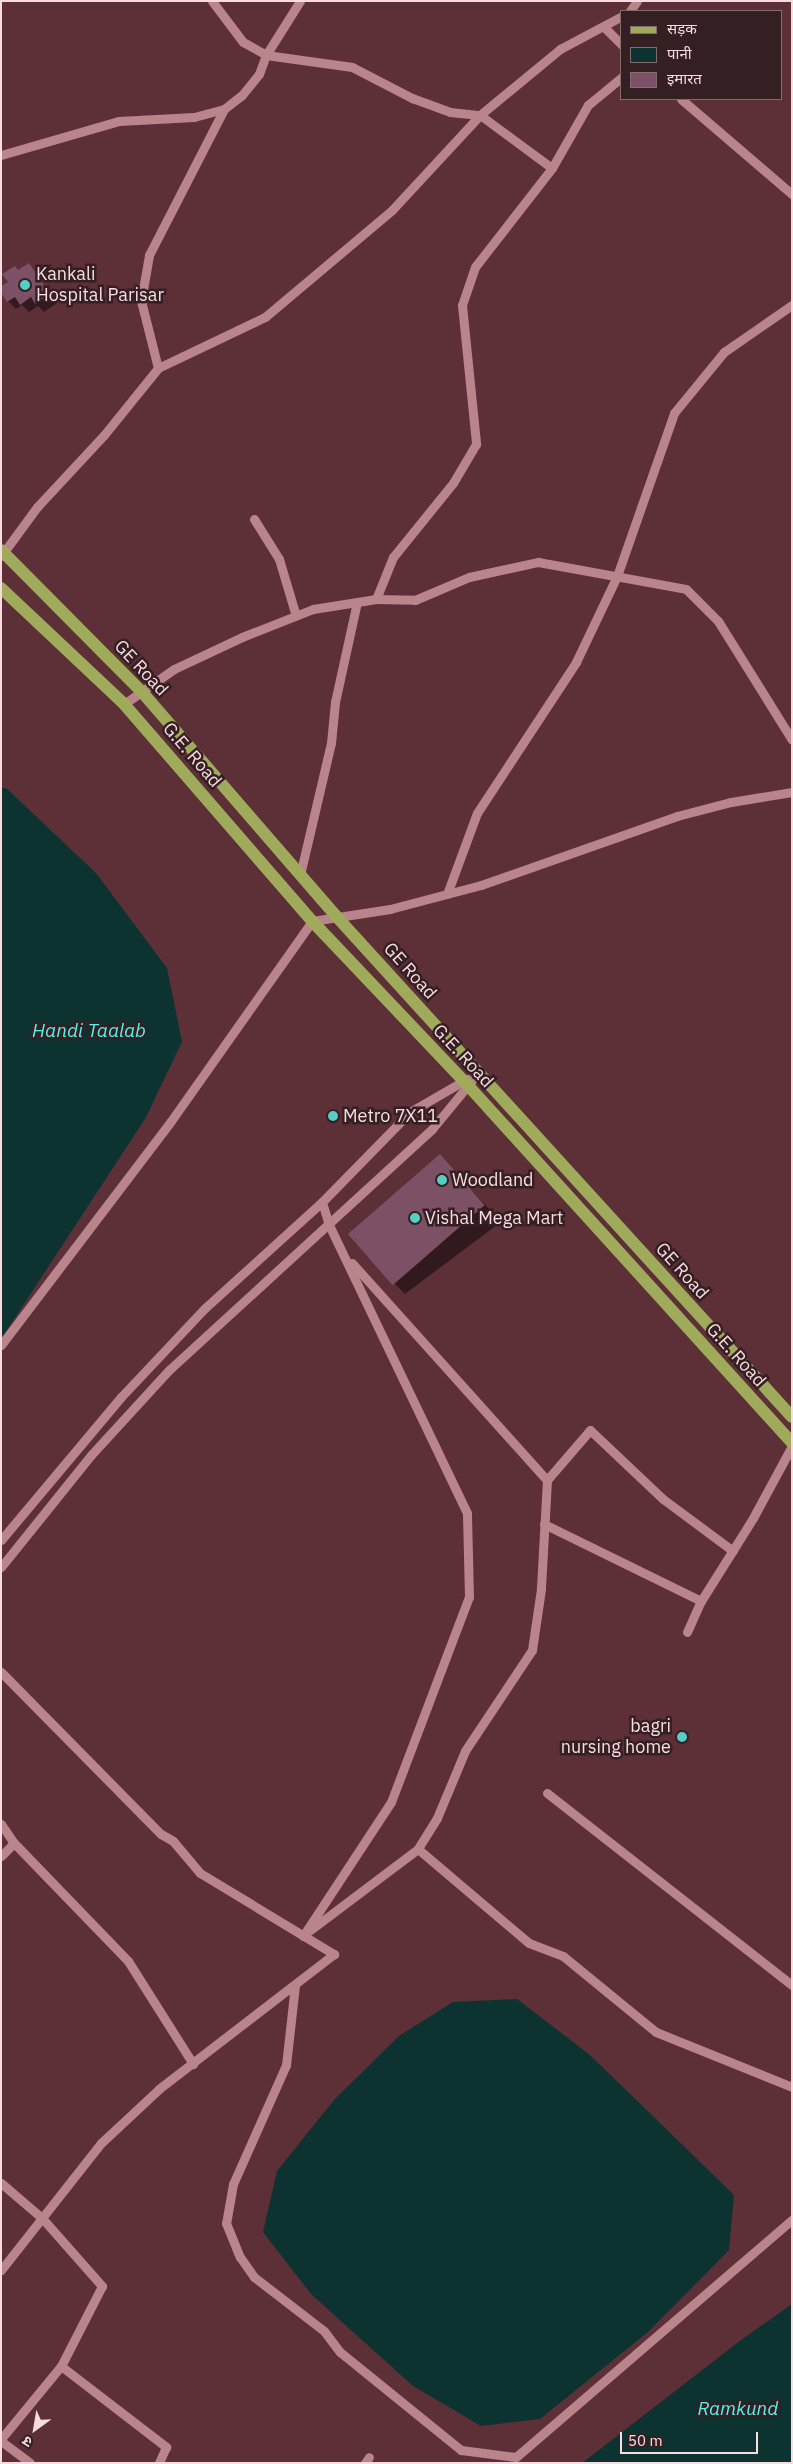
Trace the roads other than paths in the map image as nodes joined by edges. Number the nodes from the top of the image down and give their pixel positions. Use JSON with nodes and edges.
{"nodes":[{"id":1,"x":212,"y":1,"type":"edge"},
{"id":2,"x":300,"y":1,"type":"edge"},
{"id":3,"x":620,"y":17,"type":"edge"},
{"id":4,"x":604,"y":27,"type":"junction"},
{"id":5,"x":620,"y":43,"type":"edge"},
{"id":6,"x":266,"y":55,"type":"junction"},
{"id":7,"x":620,"y":79,"type":"edge"},
{"id":8,"x":682,"y":100,"type":"edge"},
{"id":9,"x":224,"y":109,"type":"junction"},
{"id":10,"x":480,"y":115,"type":"junction"},
{"id":11,"x":1,"y":155,"type":"edge"},
{"id":12,"x":552,"y":168,"type":"junction"},
{"id":13,"x":792,"y":194,"type":"edge"},
{"id":14,"x":792,"y":305,"type":"edge"},
{"id":15,"x":158,"y":368,"type":"junction"},
{"id":16,"x":254,"y":519,"type":"dead end"},
{"id":17,"x":2,"y":553,"type":"edge"},
{"id":18,"x":617,"y":576,"type":"junction"},
{"id":19,"x":1,"y":588,"type":"edge"},
{"id":20,"x":376,"y":599,"type":"junction"},
{"id":21,"x":358,"y":602,"type":"junction"},
{"id":22,"x":296,"y":616,"type":"junction"},
{"id":23,"x":142,"y":692,"type":"junction"},
{"id":24,"x":124,"y":704,"type":"junction"},
{"id":25,"x":792,"y":740,"type":"edge"},
{"id":26,"x":792,"y":792,"type":"edge"},
{"id":27,"x":300,"y":875,"type":"junction"},
{"id":28,"x":447,"y":894,"type":"junction"},
{"id":29,"x":336,"y":916,"type":"junction"},
{"id":30,"x":312,"y":921,"type":"junction"},
{"id":31,"x":478,"y":1073,"type":"junction"},
{"id":32,"x":465,"y":1084,"type":"junction"},
{"id":33,"x":322,"y":1202,"type":"junction"},
{"id":34,"x":329,"y":1225,"type":"junction"},
{"id":35,"x":345,"y":1255,"type":"junction"},
{"id":36,"x":1,"y":1345,"type":"edge"},
{"id":37,"x":792,"y":1417,"type":"edge"},
{"id":38,"x":792,"y":1445,"type":"edge"},
{"id":39,"x":547,"y":1480,"type":"junction"},
{"id":40,"x":544,"y":1524,"type":"junction"},
{"id":41,"x":1,"y":1540,"type":"edge"},
{"id":42,"x":733,"y":1551,"type":"junction"},
{"id":43,"x":1,"y":1567,"type":"edge"},
{"id":44,"x":701,"y":1601,"type":"junction"},
{"id":45,"x":687,"y":1632,"type":"dead end"},
{"id":46,"x":1,"y":1672,"type":"edge"},
{"id":47,"x":547,"y":1793,"type":"dead end"},
{"id":48,"x":1,"y":1824,"type":"edge"},
{"id":49,"x":14,"y":1843,"type":"junction"},
{"id":50,"x":418,"y":1849,"type":"junction"},
{"id":51,"x":1,"y":1856,"type":"edge"},
{"id":52,"x":303,"y":1936,"type":"junction"},
{"id":53,"x":792,"y":1984,"type":"edge"},
{"id":54,"x":294,"y":1986,"type":"junction"},
{"id":55,"x":193,"y":2064,"type":"junction"},
{"id":56,"x":792,"y":2087,"type":"edge"},
{"id":57,"x":1,"y":2183,"type":"edge"},
{"id":58,"x":42,"y":2218,"type":"junction"},
{"id":59,"x":792,"y":2220,"type":"edge"},
{"id":60,"x":1,"y":2270,"type":"edge"},
{"id":61,"x":61,"y":2366,"type":"junction"},
{"id":62,"x":1,"y":2440,"type":"edge"},
{"id":63,"x":30,"y":2463,"type":"edge"},
{"id":64,"x":159,"y":2463,"type":"edge"}],
"edges":[{"from":1,"to":6,"type":"street"},
{"from":2,"to":6,"type":"street"},
{"from":3,"to":4,"type":"street"},
{"from":4,"to":5,"type":"street"},
{"from":4,"to":10,"type":"street"},
{"from":6,"to":9,"type":"street"},
{"from":6,"to":10,"type":"street"},
{"from":7,"to":12,"type":"street"},
{"from":8,"to":13,"type":"street"},
{"from":9,"to":11,"type":"street"},
{"from":9,"to":15,"type":"street"},
{"from":10,"to":12,"type":"street"},
{"from":10,"to":15,"type":"street"},
{"from":12,"to":20,"type":"street"},
{"from":14,"to":18,"type":"street"},
{"from":15,"to":17,"type":"street"},
{"from":16,"to":22,"type":"street"},
{"from":17,"to":23,"type":"main road","name":"GE Road"},
{"from":18,"to":20,"type":"street"},
{"from":18,"to":25,"type":"street"},
{"from":18,"to":28,"type":"street"},
{"from":19,"to":24,"type":"main road","name":"G.E. Road"},
{"from":20,"to":21,"type":"street"},
{"from":21,"to":22,"type":"street"},
{"from":21,"to":27,"type":"street"},
{"from":22,"to":23,"type":"street"},
{"from":23,"to":24,"type":"street"},
{"from":23,"to":27,"type":"main road","name":"GE Road"},
{"from":24,"to":30,"type":"main road","name":"G.E. Road"},
{"from":26,"to":28,"type":"street"},
{"from":27,"to":29,"type":"main road","name":"GE Road"},
{"from":28,"to":29,"type":"street"},
{"from":29,"to":30,"type":"street"},
{"from":29,"to":31,"type":"main road","name":"GE Road"},
{"from":30,"to":32,"type":"main road","name":"G.E. Road"},
{"from":30,"to":36,"type":"street"},
{"from":31,"to":32,"type":"street"},
{"from":31,"to":37,"type":"main road","name":"GE Road"},
{"from":32,"to":33,"type":"street"},
{"from":32,"to":34,"type":"street"},
{"from":32,"to":38,"type":"main road","name":"G.E. Road"},
{"from":33,"to":34,"type":"street"},
{"from":33,"to":41,"type":"street"},
{"from":34,"to":35,"type":"street"},
{"from":34,"to":43,"type":"street"},
{"from":35,"to":39,"type":"street"},
{"from":35,"to":52,"type":"street"},
{"from":38,"to":42,"type":"street"},
{"from":39,"to":40,"type":"street"},
{"from":39,"to":42,"type":"street"},
{"from":40,"to":44,"type":"street"},
{"from":40,"to":50,"type":"street"},
{"from":42,"to":44,"type":"street"},
{"from":44,"to":45,"type":"street"},
{"from":46,"to":52,"type":"street"},
{"from":47,"to":53,"type":"street"},
{"from":48,"to":49,"type":"street"},
{"from":49,"to":51,"type":"street"},
{"from":49,"to":55,"type":"street"},
{"from":50,"to":52,"type":"street"},
{"from":50,"to":56,"type":"street"},
{"from":52,"to":54,"type":"street"},
{"from":54,"to":55,"type":"street"},
{"from":54,"to":59,"type":"street"},
{"from":55,"to":58,"type":"street"},
{"from":57,"to":58,"type":"street"},
{"from":58,"to":60,"type":"street"},
{"from":58,"to":61,"type":"street"},
{"from":61,"to":62,"type":"street"},
{"from":61,"to":64,"type":"street"},
{"from":62,"to":63,"type":"street"}]}
